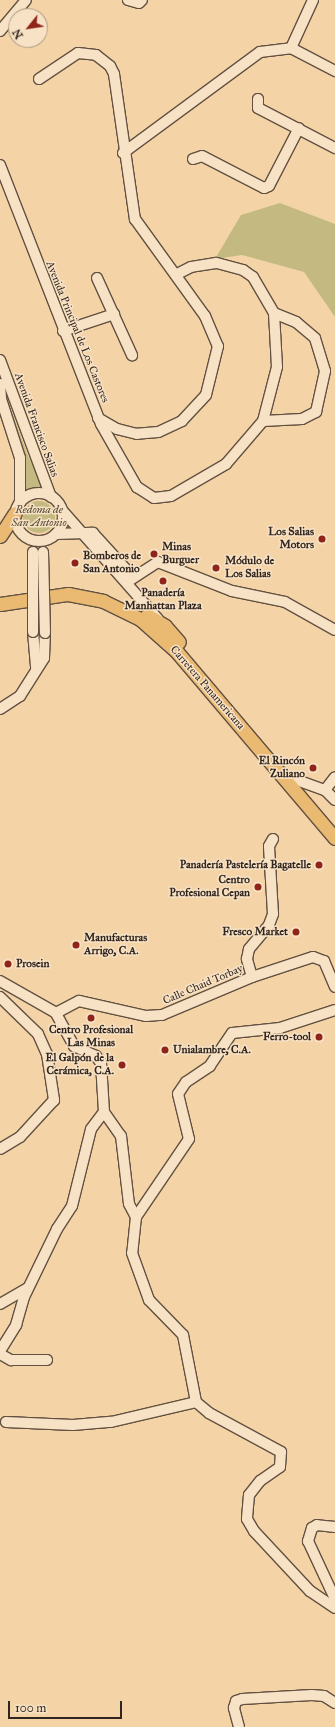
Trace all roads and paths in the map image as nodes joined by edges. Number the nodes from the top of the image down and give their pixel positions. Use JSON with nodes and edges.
{"nodes":[{"id":1,"x":26,"y":0,"type":"edge"},
{"id":2,"x":128,"y":0,"type":"edge"},
{"id":3,"x":142,"y":0,"type":"edge"},
{"id":4,"x":313,"y":0,"type":"edge"},
{"id":5,"x":1,"y":27,"type":"edge"},
{"id":6,"x":291,"y":48,"type":"junction"},
{"id":7,"x":335,"y":71,"type":"edge"},
{"id":8,"x":39,"y":80,"type":"dead end"},
{"id":9,"x":258,"y":99,"type":"dead end"},
{"id":10,"x":299,"y":128,"type":"junction"},
{"id":11,"x":335,"y":148,"type":"edge"},
{"id":12,"x":123,"y":153,"type":"junction"},
{"id":13,"x":193,"y":159,"type":"dead end"},
{"id":14,"x":0,"y":165,"type":"edge"},
{"id":15,"x":178,"y":274,"type":"junction"},
{"id":16,"x":97,"y":278,"type":"dead end"},
{"id":17,"x":274,"y":313,"type":"junction"},
{"id":18,"x":114,"y":314,"type":"junction"},
{"id":19,"x":63,"y":331,"type":"junction"},
{"id":20,"x":132,"y":355,"type":"dead end"},
{"id":21,"x":0,"y":360,"type":"edge"},
{"id":22,"x":0,"y":384,"type":"edge"},
{"id":23,"x":98,"y":418,"type":"junction"},
{"id":24,"x":263,"y":421,"type":"junction"},
{"id":25,"x":51,"y":497,"type":"junction"},
{"id":26,"x":17,"y":508,"type":"junction"},
{"id":27,"x":61,"y":509,"type":"junction"},
{"id":28,"x":82,"y":531,"type":"junction"},
{"id":29,"x":56,"y":534,"type":"junction"},
{"id":30,"x":0,"y":536,"type":"edge"},
{"id":31,"x":27,"y":538,"type":"junction"},
{"id":32,"x":45,"y":541,"type":"junction"},
{"id":33,"x":38,"y":552,"type":"junction"},
{"id":34,"x":129,"y":579,"type":"junction"},
{"id":35,"x":0,"y":596,"type":"edge"},
{"id":36,"x":0,"y":604,"type":"edge"},
{"id":37,"x":165,"y":626,"type":"junction"},
{"id":38,"x":335,"y":630,"type":"edge"},
{"id":39,"x":36,"y":668,"type":"junction"},
{"id":40,"x":0,"y":709,"type":"edge"},
{"id":41,"x":335,"y":777,"type":"edge"},
{"id":42,"x":294,"y":779,"type":"junction"},
{"id":43,"x":325,"y":790,"type":"junction"},
{"id":44,"x":335,"y":800,"type":"edge"},
{"id":45,"x":335,"y":825,"type":"edge"},
{"id":46,"x":335,"y":838,"type":"edge"},
{"id":47,"x":273,"y":839,"type":"dead end"},
{"id":48,"x":252,"y":977,"type":"junction"},
{"id":49,"x":0,"y":981,"type":"edge"},
{"id":50,"x":335,"y":987,"type":"edge"},
{"id":51,"x":0,"y":997,"type":"edge"},
{"id":52,"x":335,"y":1010,"type":"edge"},
{"id":53,"x":56,"y":1013,"type":"junction"},
{"id":54,"x":104,"y":1112,"type":"junction"},
{"id":55,"x":0,"y":1149,"type":"edge"},
{"id":56,"x":136,"y":1216,"type":"junction"},
{"id":57,"x":28,"y":1288,"type":"junction"},
{"id":58,"x":0,"y":1304,"type":"edge"},
{"id":59,"x":0,"y":1352,"type":"edge"},
{"id":60,"x":47,"y":1360,"type":"dead end"},
{"id":61,"x":196,"y":1402,"type":"junction"},
{"id":62,"x":6,"y":1422,"type":"dead end"},
{"id":63,"x":335,"y":1527,"type":"edge"},
{"id":64,"x":335,"y":1599,"type":"edge"},
{"id":65,"x":335,"y":1608,"type":"edge"},
{"id":66,"x":335,"y":1704,"type":"edge"},
{"id":67,"x":239,"y":1727,"type":"edge"}],
"edges":[{"from":1,"to":5,"type":"street"},
{"from":2,"to":3,"type":"street"},
{"from":4,"to":6,"type":"street"},
{"from":6,"to":7,"type":"street"},
{"from":6,"to":12,"type":"street"},
{"from":8,"to":12,"type":"street","name":"Avenida Principal de Los Castores"},
{"from":9,"to":10,"type":"street"},
{"from":10,"to":11,"type":"street"},
{"from":10,"to":13,"type":"street"},
{"from":12,"to":15,"type":"street","name":"Avenida Principal de Los Castores"},
{"from":14,"to":19,"type":"street","name":"Avenida Principal de Los Castores"},
{"from":15,"to":17,"type":"street"},
{"from":15,"to":23,"type":"street","name":"Avenida Principal de Los Castores"},
{"from":16,"to":18,"type":"street"},
{"from":17,"to":24,"type":"street"},
{"from":17,"to":24,"type":"street"},
{"from":18,"to":19,"type":"street"},
{"from":18,"to":20,"type":"street"},
{"from":19,"to":23,"type":"street","name":"Avenida Principal de Los Castores"},
{"from":21,"to":25,"type":"street","name":"Avenida Francisco Salias"},
{"from":22,"to":26,"type":"street","name":"Avenida Francisco Salias"},
{"from":23,"to":24,"type":"street"},
{"from":25,"to":26,"type":"street"},
{"from":25,"to":27,"type":"street"},
{"from":26,"to":30,"type":"main road"},
{"from":26,"to":31,"type":"street"},
{"from":27,"to":28,"type":"street"},
{"from":27,"to":29,"type":"street"},
{"from":28,"to":29,"type":"street"},
{"from":28,"to":34,"type":"street"},
{"from":29,"to":32,"type":"street"},
{"from":31,"to":32,"type":"street"},
{"from":31,"to":33,"type":"street"},
{"from":32,"to":33,"type":"street"},
{"from":33,"to":39,"type":"street","bridge":true},
{"from":33,"to":39,"type":"street","bridge":true},
{"from":34,"to":37,"type":"street"},
{"from":34,"to":38,"type":"street"},
{"from":35,"to":37,"type":"main road","name":"Carretera Panamericana"},
{"from":36,"to":46,"type":"main road","name":"Carretera Panamericana"},
{"from":37,"to":42,"type":"main road","name":"Carretera Panamericana"},
{"from":39,"to":40,"type":"street"},
{"from":41,"to":43,"type":"street"},
{"from":42,"to":43,"type":"street"},
{"from":42,"to":45,"type":"main road","name":"Carretera Panamericana"},
{"from":43,"to":44,"type":"street"},
{"from":47,"to":48,"type":"street"},
{"from":48,"to":50,"type":"street","name":"Calle Chaid Torbay"},
{"from":48,"to":53,"type":"street","name":"Calle Chaid Torbay"},
{"from":49,"to":53,"type":"street"},
{"from":51,"to":55,"type":"street"},
{"from":52,"to":56,"type":"street"},
{"from":53,"to":54,"type":"street"},
{"from":54,"to":56,"type":"street"},
{"from":54,"to":57,"type":"street"},
{"from":56,"to":61,"type":"street"},
{"from":57,"to":58,"type":"street"},
{"from":57,"to":59,"type":"street"},
{"from":59,"to":60,"type":"street"},
{"from":61,"to":62,"type":"street"},
{"from":61,"to":65,"type":"street"},
{"from":63,"to":64,"type":"street"},
{"from":66,"to":67,"type":"street"}]}
